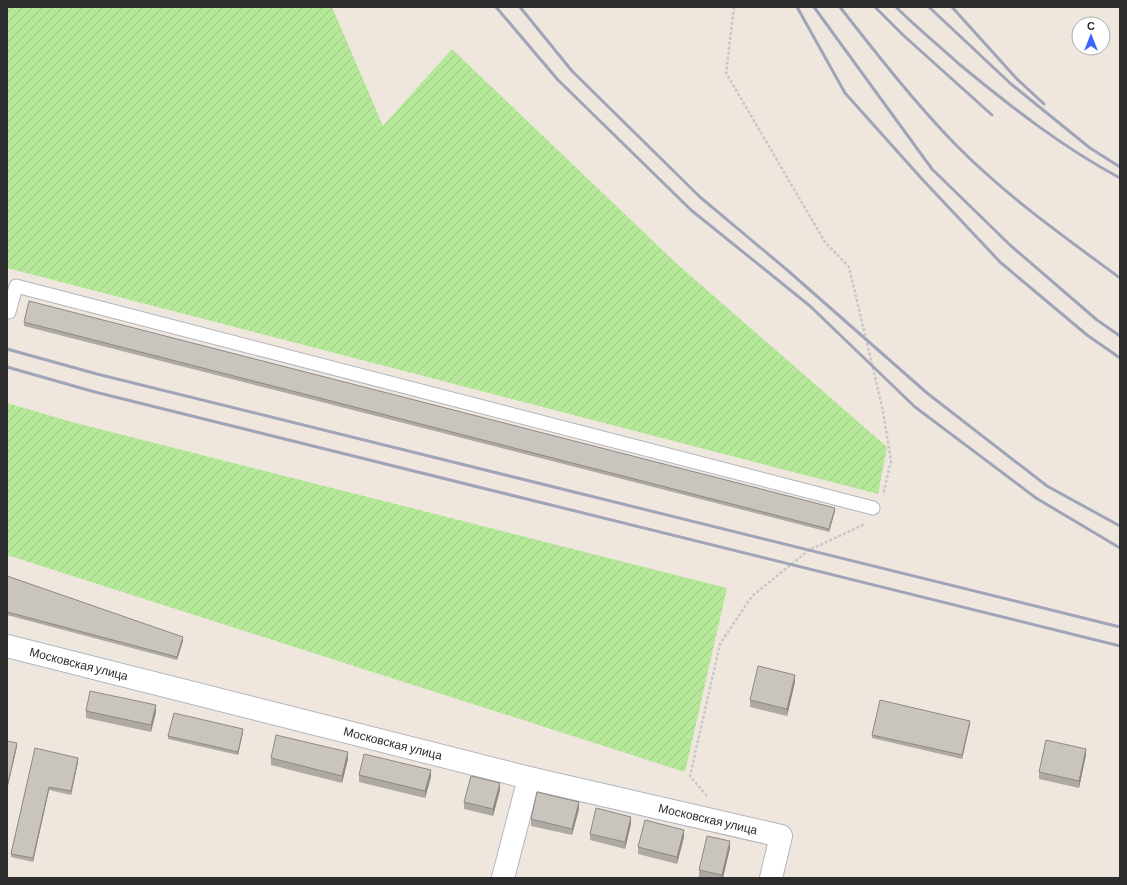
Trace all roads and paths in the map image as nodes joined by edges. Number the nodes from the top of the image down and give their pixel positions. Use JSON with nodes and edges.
{"nodes":[{"id":1,"x":734,"y":7,"type":"edge"},
{"id":2,"x":7,"y":311,"type":"edge"},
{"id":3,"x":874,"y":508,"type":"junction"},
{"id":4,"x":7,"y":646,"type":"edge"},
{"id":5,"x":529,"y":778,"type":"junction"},
{"id":6,"x":709,"y":798,"type":"dead end"},
{"id":7,"x":503,"y":878,"type":"edge"},
{"id":8,"x":770,"y":878,"type":"edge"}],
"edges":[{"from":1,"to":3,"type":"path"},
{"from":2,"to":3,"type":"lane"},
{"from":3,"to":6,"type":"path"},
{"from":4,"to":5,"type":"street","name":"Московская улица"},
{"from":5,"to":7,"type":"street"},
{"from":5,"to":8,"type":"street","name":"Московская улица"}]}
